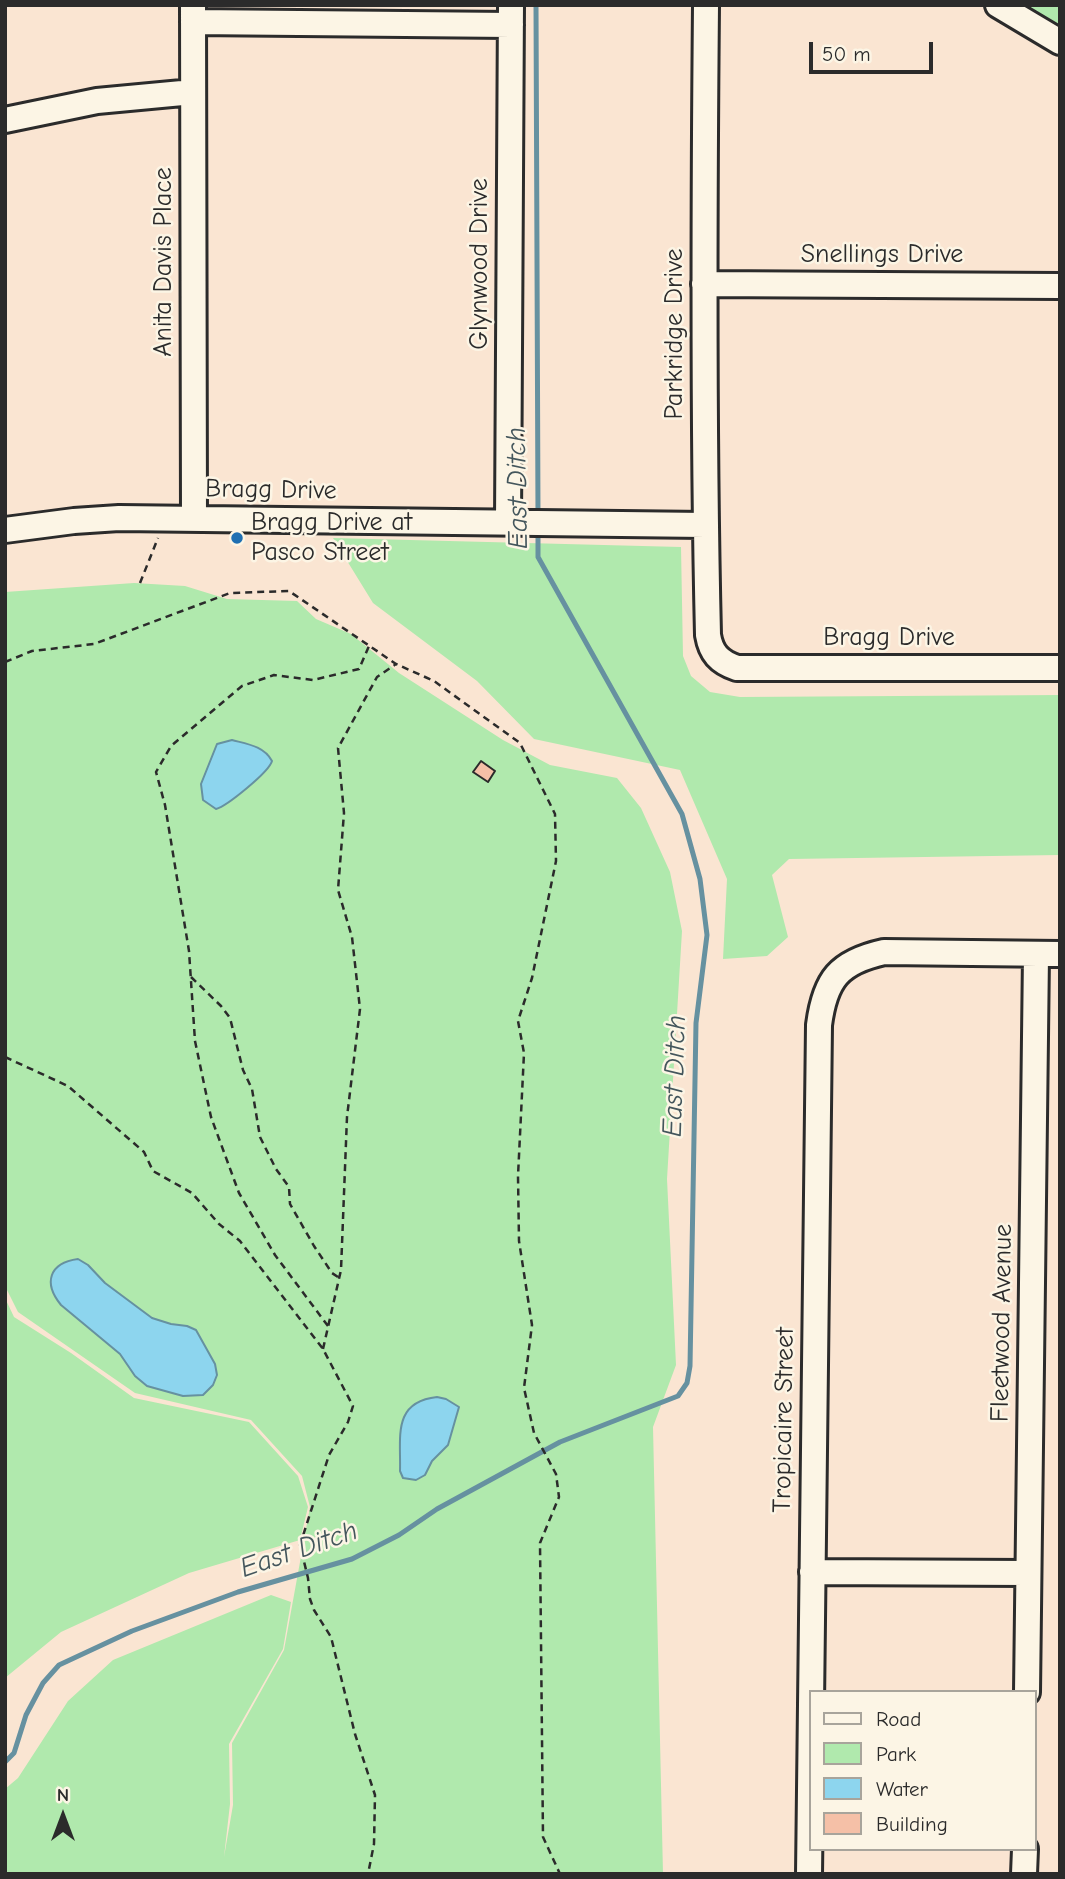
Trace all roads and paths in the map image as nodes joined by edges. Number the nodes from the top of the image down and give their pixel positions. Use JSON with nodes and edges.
{"nodes":[{"id":1,"x":706,"y":5,"type":"edge"},
{"id":2,"x":998,"y":5,"type":"edge"},
{"id":3,"x":193,"y":14,"type":"edge"},
{"id":4,"x":511,"y":15,"type":"edge"},
{"id":5,"x":1060,"y":42,"type":"edge"},
{"id":6,"x":193,"y":92,"type":"junction"},
{"id":7,"x":5,"y":120,"type":"edge"},
{"id":8,"x":704,"y":284,"type":"junction"},
{"id":9,"x":1060,"y":285,"type":"edge"},
{"id":10,"x":165,"y":519,"type":"junction"},
{"id":11,"x":194,"y":519,"type":"junction"},
{"id":12,"x":516,"y":522,"type":"junction"},
{"id":13,"x":705,"y":525,"type":"junction"},
{"id":14,"x":5,"y":530,"type":"edge"},
{"id":15,"x":140,"y":583,"type":"dead end"},
{"id":16,"x":369,"y":646,"type":"junction"},
{"id":17,"x":720,"y":659,"type":"joint"},
{"id":18,"x":5,"y":662,"type":"edge"},
{"id":19,"x":396,"y":664,"type":"junction"},
{"id":20,"x":1060,"y":668,"type":"edge"},
{"id":21,"x":1048,"y":954,"type":"edge"},
{"id":22,"x":191,"y":977,"type":"junction"},
{"id":23,"x":5,"y":1057,"type":"edge"},
{"id":24,"x":339,"y":1278,"type":"junction"},
{"id":25,"x":327,"y":1326,"type":"junction"},
{"id":26,"x":323,"y":1349,"type":"junction"},
{"id":27,"x":812,"y":1572,"type":"junction"},
{"id":28,"x":1028,"y":1573,"type":"junction"},
{"id":29,"x":811,"y":1690,"type":"edge"},
{"id":30,"x":1027,"y":1690,"type":"edge"},
{"id":31,"x":810,"y":1773,"type":"edge"},
{"id":32,"x":1024,"y":1851,"type":"edge"},
{"id":33,"x":368,"y":1874,"type":"edge"},
{"id":34,"x":560,"y":1874,"type":"edge"},
{"id":35,"x":809,"y":1874,"type":"edge"},
{"id":36,"x":1024,"y":1874,"type":"edge"}],
"edges":[{"from":1,"to":8,"type":"street","name":"Parkridge Drive"},
{"from":2,"to":5,"type":"street"},
{"from":3,"to":4,"type":"street"},
{"from":3,"to":6,"type":"street","name":"Anita Davis Place"},
{"from":4,"to":12,"type":"street","name":"Glynwood Drive"},
{"from":6,"to":7,"type":"street"},
{"from":6,"to":11,"type":"street","name":"Anita Davis Place"},
{"from":8,"to":9,"type":"street","name":"Snellings Drive"},
{"from":8,"to":13,"type":"street","name":"Parkridge Drive"},
{"from":10,"to":11,"type":"street","name":"Bragg Drive"},
{"from":10,"to":14,"type":"street","name":"Bragg Drive"},
{"from":10,"to":15,"type":"path"},
{"from":11,"to":12,"type":"street","name":"Bragg Drive"},
{"from":12,"to":13,"type":"street","name":"Bragg Drive"},
{"from":13,"to":17,"type":"street","name":"Parkridge Drive"},
{"from":16,"to":18,"type":"path"},
{"from":16,"to":19,"type":"path"},
{"from":16,"to":22,"type":"path"},
{"from":17,"to":20,"type":"street","name":"Bragg Drive"},
{"from":19,"to":24,"type":"path"},
{"from":19,"to":34,"type":"path"},
{"from":21,"to":27,"type":"street","name":"Tropicaire Street"},
{"from":21,"to":28,"type":"street","name":"Fleetwood Avenue"},
{"from":22,"to":24,"type":"path"},
{"from":22,"to":25,"type":"path"},
{"from":23,"to":26,"type":"path"},
{"from":24,"to":25,"type":"path"},
{"from":25,"to":26,"type":"path"},
{"from":26,"to":33,"type":"path"},
{"from":27,"to":28,"type":"street"},
{"from":27,"to":29,"type":"street","name":"Tropicaire Street"},
{"from":28,"to":30,"type":"street","name":"Fleetwood Avenue"},
{"from":31,"to":35,"type":"street","name":"Tropicaire Street"},
{"from":32,"to":36,"type":"street"}]}
